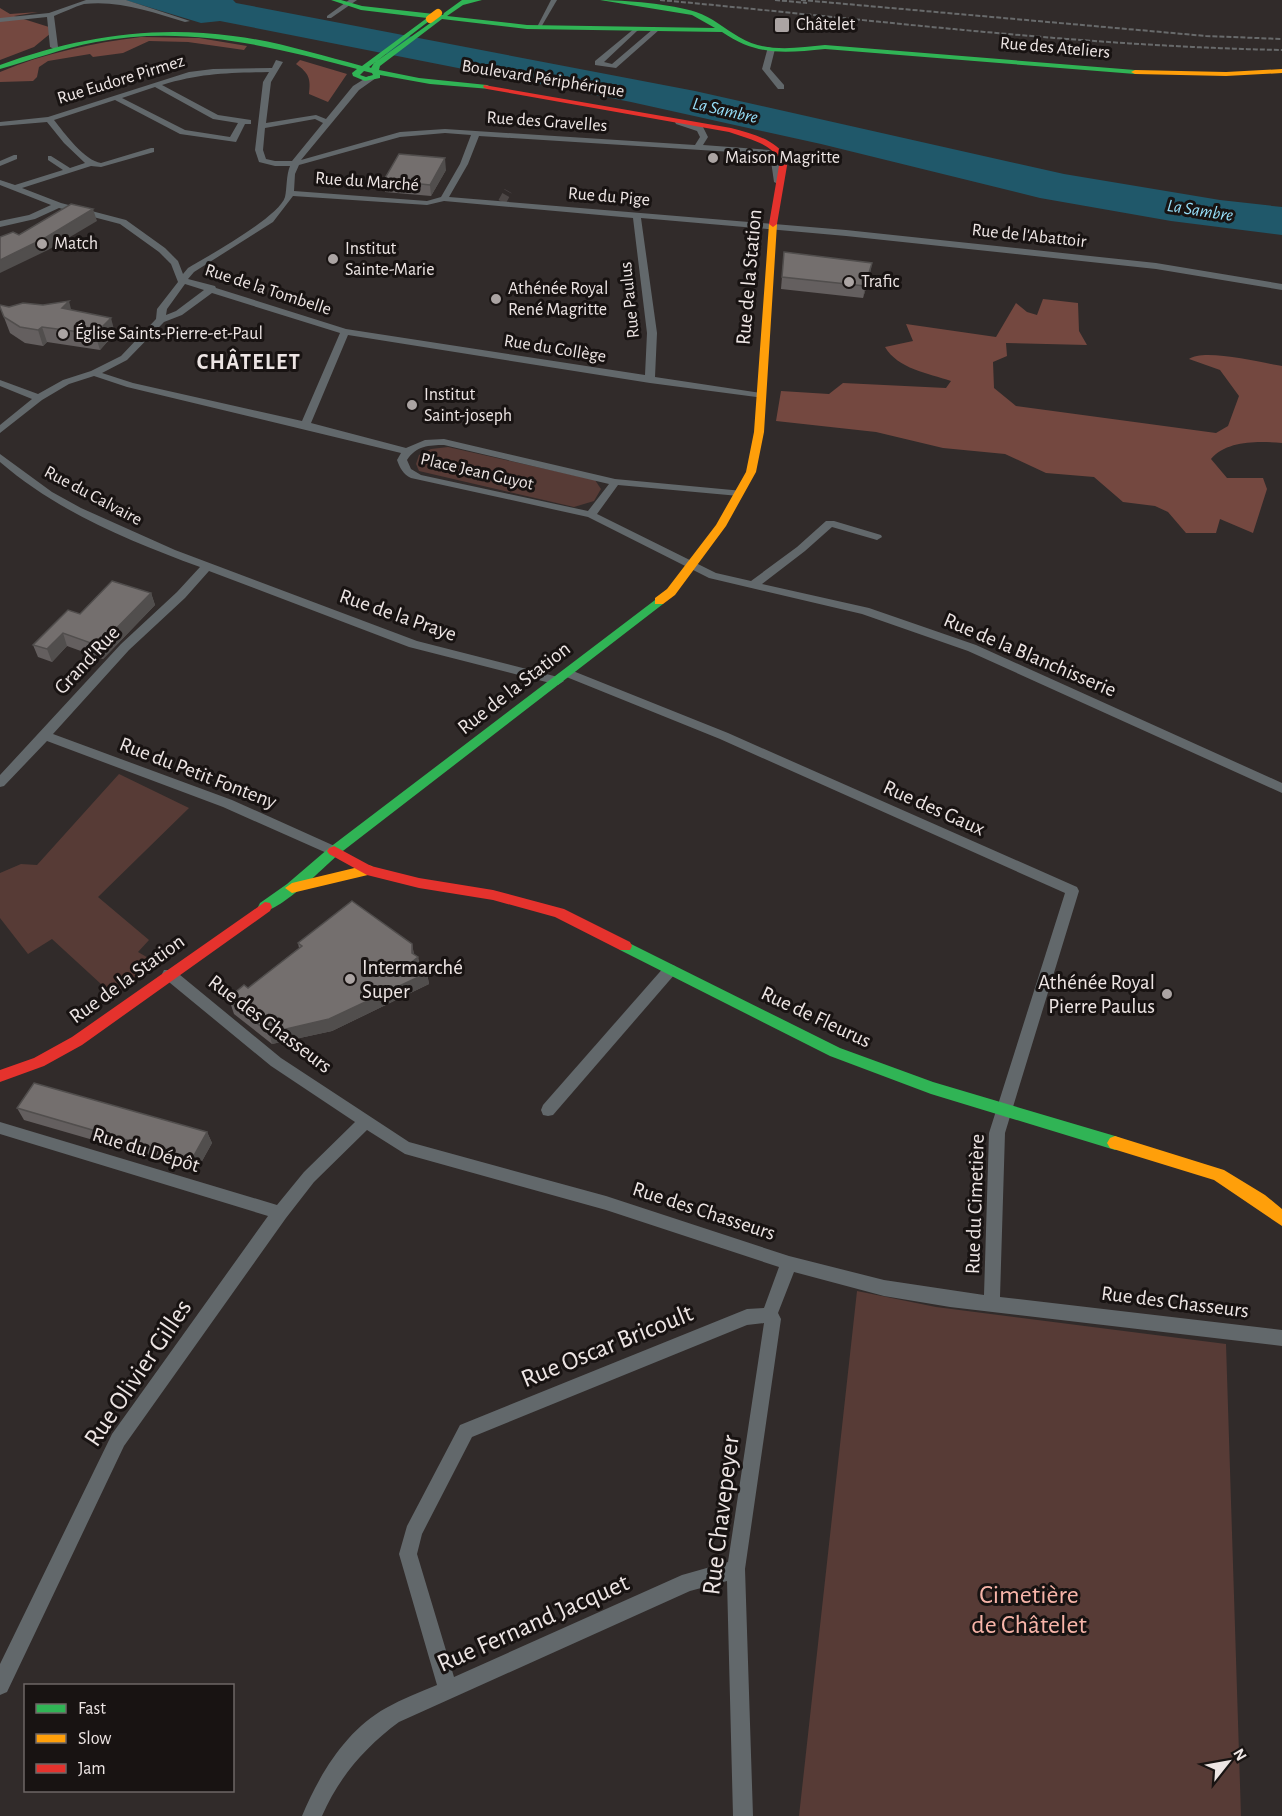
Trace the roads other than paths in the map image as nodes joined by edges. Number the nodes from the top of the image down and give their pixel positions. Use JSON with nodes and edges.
{"nodes":[{"id":1,"x":101,"y":0,"type":"edge"},
{"id":2,"x":479,"y":0,"type":"edge"},
{"id":3,"x":554,"y":0,"type":"edge"},
{"id":4,"x":603,"y":0,"type":"edge"},
{"id":5,"x":461,"y":1,"type":"edge"},
{"id":6,"x":345,"y":2,"type":"edge"},
{"id":7,"x":50,"y":15,"type":"junction"},
{"id":8,"x":329,"y":17,"type":"dead end"},
{"id":9,"x":0,"y":20,"type":"edge"},
{"id":10,"x":187,"y":21,"type":"dead end"},
{"id":11,"x":538,"y":28,"type":"junction"},
{"id":12,"x":635,"y":30,"type":"junction"},
{"id":13,"x":655,"y":30,"type":"junction"},
{"id":14,"x":723,"y":30,"type":"junction"},
{"id":15,"x":618,"y":45,"type":"junction"},
{"id":16,"x":54,"y":48,"type":"junction"},
{"id":17,"x":634,"y":48,"type":"junction"},
{"id":18,"x":771,"y":50,"type":"junction"},
{"id":19,"x":293,"y":51,"type":"junction"},
{"id":20,"x":384,"y":54,"type":"junction"},
{"id":21,"x":0,"y":67,"type":"edge"},
{"id":22,"x":1282,"y":71,"type":"edge"},
{"id":23,"x":365,"y":74,"type":"junction"},
{"id":24,"x":155,"y":84,"type":"junction"},
{"id":25,"x":782,"y":87,"type":"dead end"},
{"id":26,"x":114,"y":97,"type":"junction"},
{"id":27,"x":562,"y":98,"type":"junction"},
{"id":28,"x":316,"y":117,"type":"junction"},
{"id":29,"x":49,"y":119,"type":"junction"},
{"id":30,"x":667,"y":119,"type":"junction"},
{"id":31,"x":242,"y":122,"type":"junction"},
{"id":32,"x":327,"y":122,"type":"junction"},
{"id":33,"x":0,"y":124,"type":"edge"},
{"id":34,"x":263,"y":125,"type":"junction"},
{"id":35,"x":476,"y":132,"type":"junction"},
{"id":36,"x":698,"y":147,"type":"junction"},
{"id":37,"x":151,"y":150,"type":"dead end"},
{"id":38,"x":782,"y":154,"type":"joint"},
{"id":39,"x":14,"y":158,"type":"dead end"},
{"id":40,"x":51,"y":158,"type":"dead end"},
{"id":41,"x":0,"y":164,"type":"edge"},
{"id":42,"x":91,"y":164,"type":"junction"},
{"id":43,"x":294,"y":164,"type":"junction"},
{"id":44,"x":69,"y":171,"type":"junction"},
{"id":45,"x":0,"y":182,"type":"edge"},
{"id":46,"x":778,"y":184,"type":"junction"},
{"id":47,"x":17,"y":187,"type":"junction"},
{"id":48,"x":288,"y":193,"type":"junction"},
{"id":49,"x":444,"y":199,"type":"junction"},
{"id":50,"x":58,"y":205,"type":"junction"},
{"id":51,"x":637,"y":216,"type":"junction"},
{"id":52,"x":0,"y":224,"type":"edge"},
{"id":53,"x":772,"y":227,"type":"junction"},
{"id":54,"x":181,"y":280,"type":"junction"},
{"id":55,"x":1282,"y":287,"type":"edge"},
{"id":56,"x":212,"y":288,"type":"junction"},
{"id":57,"x":161,"y":320,"type":"junction"},
{"id":58,"x":345,"y":332,"type":"junction"},
{"id":59,"x":94,"y":373,"type":"junction"},
{"id":60,"x":650,"y":380,"type":"junction"},
{"id":61,"x":0,"y":383,"type":"edge"},
{"id":62,"x":761,"y":396,"type":"junction"},
{"id":63,"x":39,"y":398,"type":"junction"},
{"id":64,"x":304,"y":424,"type":"junction"},
{"id":65,"x":2,"y":425,"type":"edge"},
{"id":66,"x":407,"y":450,"type":"junction"},
{"id":67,"x":0,"y":457,"type":"edge"},
{"id":68,"x":615,"y":482,"type":"junction"},
{"id":69,"x":740,"y":494,"type":"junction"},
{"id":70,"x":591,"y":514,"type":"junction"},
{"id":71,"x":877,"y":537,"type":"dead end"},
{"id":72,"x":691,"y":565,"type":"junction"},
{"id":73,"x":206,"y":567,"type":"junction"},
{"id":74,"x":753,"y":585,"type":"junction"},
{"id":75,"x":563,"y":677,"type":"junction"},
{"id":76,"x":45,"y":736,"type":"junction"},
{"id":77,"x":0,"y":783,"type":"edge"},
{"id":78,"x":1282,"y":788,"type":"edge"},
{"id":79,"x":330,"y":849,"type":"junction"},
{"id":80,"x":367,"y":870,"type":"junction"},
{"id":81,"x":292,"y":888,"type":"junction"},
{"id":82,"x":670,"y":969,"type":"junction"},
{"id":83,"x":169,"y":974,"type":"junction"},
{"id":84,"x":4,"y":1075,"type":"edge"},
{"id":85,"x":0,"y":1089,"type":"edge"},
{"id":86,"x":1004,"y":1109,"type":"junction"},
{"id":87,"x":548,"y":1110,"type":"dead end"},
{"id":88,"x":366,"y":1122,"type":"junction"},
{"id":89,"x":0,"y":1128,"type":"edge"},
{"id":90,"x":280,"y":1213,"type":"junction"},
{"id":91,"x":1282,"y":1219,"type":"edge"},
{"id":92,"x":789,"y":1263,"type":"junction"},
{"id":93,"x":992,"y":1302,"type":"junction"},
{"id":94,"x":769,"y":1315,"type":"junction"},
{"id":95,"x":1282,"y":1338,"type":"edge"},
{"id":96,"x":736,"y":1569,"type":"junction"},
{"id":97,"x":0,"y":1685,"type":"edge"},
{"id":98,"x":448,"y":1690,"type":"junction"},
{"id":99,"x":312,"y":1816,"type":"edge"},
{"id":100,"x":743,"y":1816,"type":"edge"}],
"edges":[{"from":1,"to":7,"type":"street"},
{"from":1,"to":10,"type":"street"},
{"from":2,"to":5,"type":"main road"},
{"from":3,"to":11,"type":"street"},
{"from":4,"to":14,"type":"main road","name":"Rue des Ateliers"},
{"from":5,"to":20,"type":"main road"},
{"from":6,"to":8,"type":"street"},
{"from":6,"to":11,"type":"main road"},
{"from":7,"to":9,"type":"street"},
{"from":7,"to":16,"type":"street"},
{"from":11,"to":12,"type":"main road"},
{"from":12,"to":13,"type":"main road"},
{"from":12,"to":15,"type":"street"},
{"from":13,"to":14,"type":"main road"},
{"from":13,"to":17,"type":"street"},
{"from":14,"to":18,"type":"main road","name":"Rue des Ateliers"},
{"from":15,"to":17,"type":"street"},
{"from":15,"to":17,"type":"street"},
{"from":16,"to":19,"type":"main road","name":"Boulevard Périphérique"},
{"from":16,"to":21,"type":"main road","name":"Boulevard Périphérique"},
{"from":18,"to":22,"type":"main road","name":"Rue des Ateliers"},
{"from":18,"to":25,"type":"street"},
{"from":19,"to":20,"type":"main road"},
{"from":19,"to":23,"type":"main road","name":"Boulevard Périphérique"},
{"from":20,"to":23,"type":"main road"},
{"from":20,"to":27,"type":"main road"},
{"from":23,"to":27,"type":"main road","name":"Boulevard Périphérique"},
{"from":23,"to":28,"type":"street"},
{"from":23,"to":32,"type":"street"},
{"from":24,"to":26,"type":"street","name":"Rue Eudore Pirmez"},
{"from":24,"to":31,"type":"street"},
{"from":24,"to":34,"type":"street","name":"Rue Eudore Pirmez"},
{"from":26,"to":29,"type":"street","name":"Rue Eudore Pirmez"},
{"from":26,"to":31,"type":"street"},
{"from":27,"to":30,"type":"main road","name":"Boulevard Périphérique"},
{"from":28,"to":32,"type":"street"},
{"from":28,"to":34,"type":"street"},
{"from":29,"to":33,"type":"street","name":"Rue Eudore Pirmez"},
{"from":29,"to":42,"type":"street"},
{"from":30,"to":36,"type":"street"},
{"from":30,"to":38,"type":"main road","name":"Boulevard Périphérique"},
{"from":31,"to":34,"type":"street"},
{"from":32,"to":43,"type":"street"},
{"from":34,"to":43,"type":"street"},
{"from":35,"to":36,"type":"street","name":"Rue des Gravelles"},
{"from":35,"to":43,"type":"street","name":"Rue des Gravelles"},
{"from":35,"to":49,"type":"street"},
{"from":36,"to":46,"type":"street","name":"Rue des Gravelles"},
{"from":37,"to":42,"type":"street"},
{"from":38,"to":46,"type":"main road","name":"Rue de la Station"},
{"from":39,"to":41,"type":"street"},
{"from":40,"to":44,"type":"street"},
{"from":42,"to":44,"type":"street"},
{"from":43,"to":48,"type":"street"},
{"from":44,"to":47,"type":"street"},
{"from":45,"to":47,"type":"street"},
{"from":46,"to":53,"type":"main road","name":"Rue de la Station"},
{"from":47,"to":50,"type":"street"},
{"from":48,"to":49,"type":"street","name":"Rue du Marché"},
{"from":48,"to":54,"type":"street"},
{"from":49,"to":51,"type":"street","name":"Rue du Pige"},
{"from":50,"to":52,"type":"street"},
{"from":50,"to":54,"type":"street"},
{"from":51,"to":53,"type":"street","name":"Rue du Pige"},
{"from":51,"to":60,"type":"street","name":"Rue Paulus"},
{"from":53,"to":55,"type":"street","name":"Rue de l'Abattoir"},
{"from":53,"to":62,"type":"main road","name":"Rue de la Station"},
{"from":54,"to":56,"type":"street","name":"Rue de la Tombelle"},
{"from":54,"to":57,"type":"street"},
{"from":56,"to":57,"type":"street"},
{"from":56,"to":58,"type":"street","name":"Rue de la Tombelle"},
{"from":57,"to":59,"type":"street"},
{"from":58,"to":60,"type":"street","name":"Rue du Collège"},
{"from":58,"to":64,"type":"street"},
{"from":59,"to":63,"type":"street"},
{"from":59,"to":64,"type":"street"},
{"from":60,"to":62,"type":"street","name":"Rue du Collège"},
{"from":61,"to":63,"type":"street"},
{"from":62,"to":69,"type":"main road","name":"Rue de la Station"},
{"from":63,"to":65,"type":"street"},
{"from":64,"to":66,"type":"street"},
{"from":66,"to":68,"type":"street","name":"Place Jean Guyot"},
{"from":66,"to":70,"type":"street","name":"Place Jean Guyot"},
{"from":67,"to":73,"type":"street","name":"Rue du Calvaire"},
{"from":68,"to":69,"type":"street","name":"Place Jean Guyot"},
{"from":68,"to":70,"type":"street"},
{"from":69,"to":72,"type":"main road","name":"Rue de la Station"},
{"from":70,"to":72,"type":"street","name":"Rue de la Blanchisserie"},
{"from":71,"to":74,"type":"street"},
{"from":72,"to":74,"type":"street","name":"Rue de la Blanchisserie"},
{"from":72,"to":75,"type":"main road","name":"Rue de la Station"},
{"from":73,"to":75,"type":"street","name":"Rue de la Praye"},
{"from":73,"to":76,"type":"street","name":"Grand'Rue"},
{"from":74,"to":78,"type":"street","name":"Rue de la Blanchisserie"},
{"from":75,"to":79,"type":"main road","name":"Rue de la Station"},
{"from":75,"to":86,"type":"street","name":"Rue des Gaux"},
{"from":76,"to":77,"type":"street","name":"Grand'Rue"},
{"from":76,"to":79,"type":"street","name":"Rue du Petit Fonteny"},
{"from":79,"to":80,"type":"main road","name":"Rue de Fleurus"},
{"from":79,"to":81,"type":"main road","name":"Rue de la Station"},
{"from":80,"to":81,"type":"main road"},
{"from":80,"to":82,"type":"main road","name":"Rue de Fleurus"},
{"from":81,"to":83,"type":"main road","name":"Rue de la Station"},
{"from":82,"to":86,"type":"main road","name":"Rue de Fleurus"},
{"from":82,"to":87,"type":"street"},
{"from":83,"to":84,"type":"main road","name":"Rue de la Station"},
{"from":83,"to":88,"type":"street","name":"Rue des Chasseurs"},
{"from":84,"to":85,"type":"main road"},
{"from":86,"to":91,"type":"main road","name":"Rue de Fleurus"},
{"from":86,"to":93,"type":"street","name":"Rue du Cimetière"},
{"from":88,"to":90,"type":"street","name":"Rue Olivier Gilles"},
{"from":88,"to":92,"type":"street","name":"Rue des Chasseurs"},
{"from":89,"to":90,"type":"street","name":"Rue du Dépôt"},
{"from":90,"to":97,"type":"street","name":"Rue Olivier Gilles"},
{"from":92,"to":93,"type":"street","name":"Rue des Chasseurs"},
{"from":92,"to":94,"type":"street","name":"Rue Chavepeyer"},
{"from":93,"to":95,"type":"street","name":"Rue des Chasseurs"},
{"from":94,"to":96,"type":"street","name":"Rue Chavepeyer"},
{"from":94,"to":98,"type":"street","name":"Rue Oscar Bricoult"},
{"from":96,"to":98,"type":"street","name":"Rue Fernand Jacquet"},
{"from":96,"to":100,"type":"street","name":"Rue Chavepeyer"},
{"from":98,"to":99,"type":"street","name":"Rue Fernand Jacquet"}]}
